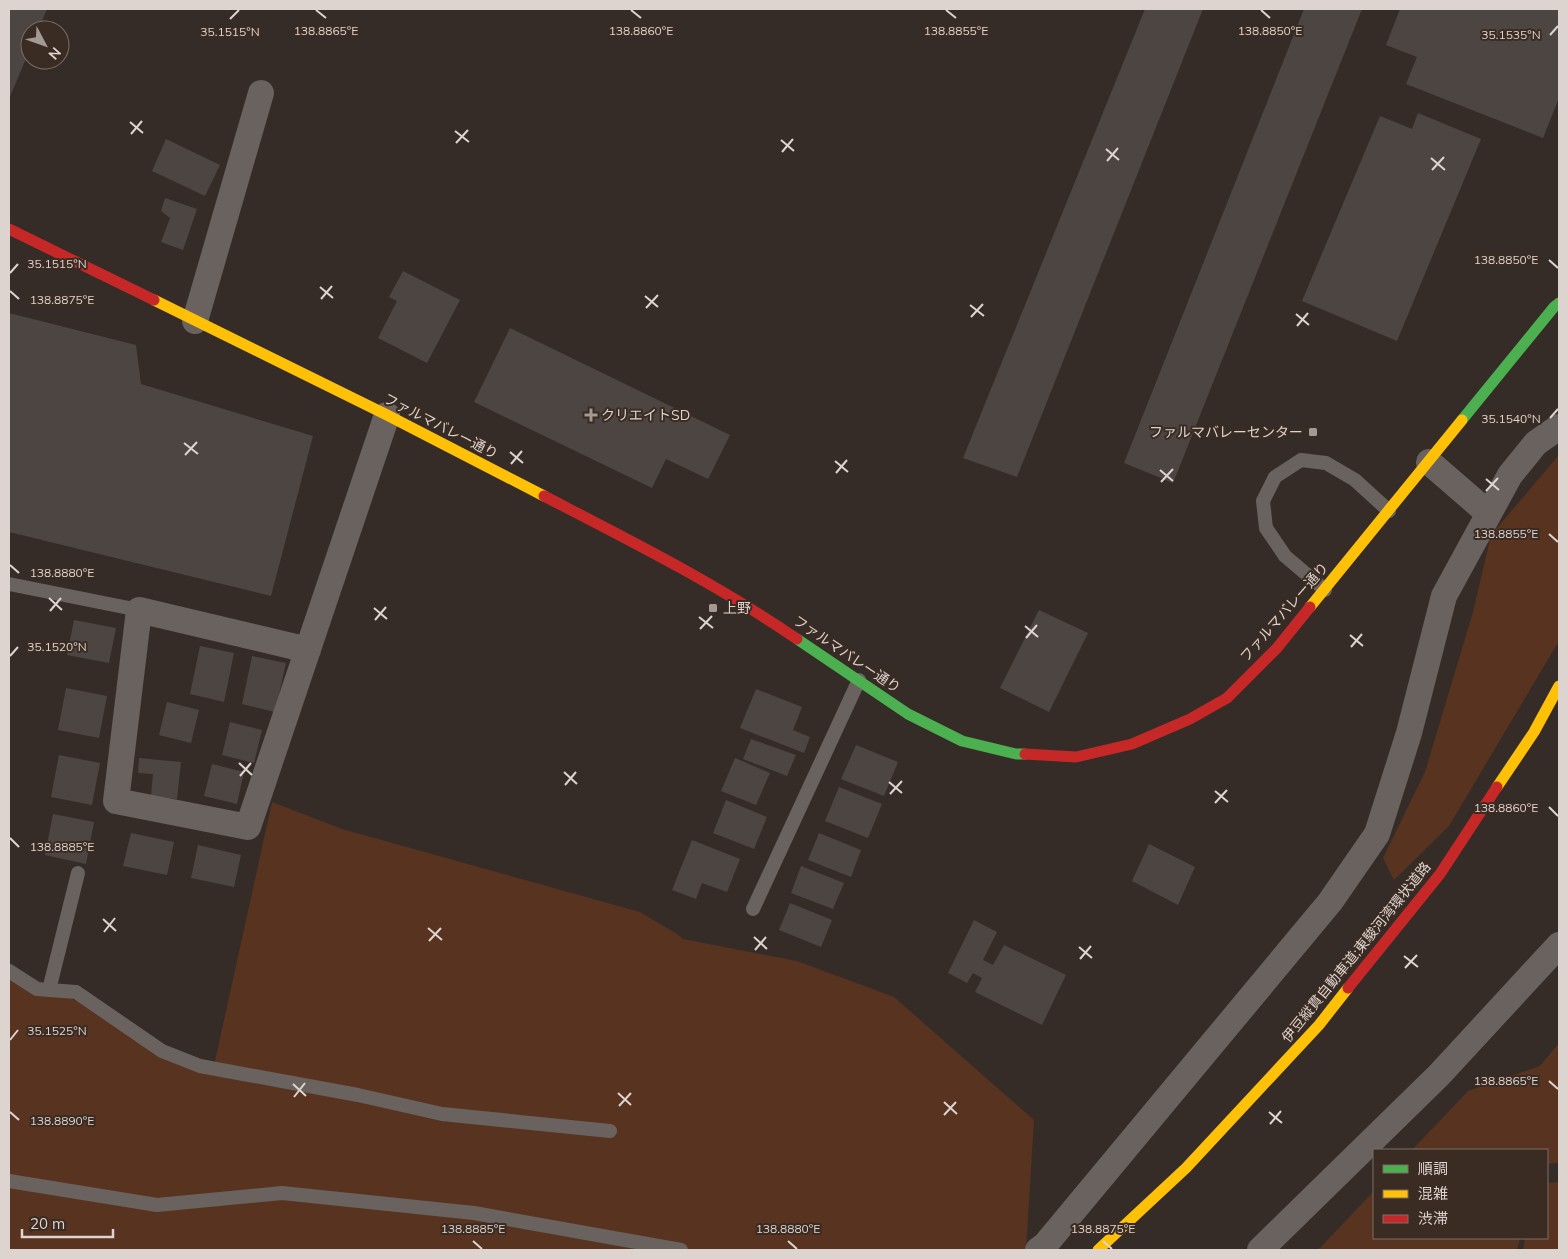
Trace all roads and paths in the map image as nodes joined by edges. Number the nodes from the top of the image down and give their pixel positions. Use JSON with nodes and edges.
{"nodes":[{"id":1,"x":261,"y":93,"type":"dead end"},
{"id":2,"x":9,"y":228,"type":"edge"},
{"id":3,"x":1559,"y":302,"type":"edge"},
{"id":4,"x":195,"y":321,"type":"junction"},
{"id":5,"x":387,"y":415,"type":"junction"},
{"id":6,"x":1559,"y":427,"type":"edge"},
{"id":7,"x":1429,"y":462,"type":"junction"},
{"id":8,"x":1389,"y":510,"type":"junction"},
{"id":9,"x":1488,"y":513,"type":"junction"},
{"id":10,"x":9,"y":584,"type":"edge"},
{"id":11,"x":1325,"y":590,"type":"junction"},
{"id":12,"x":139,"y":610,"type":"junction"},
{"id":13,"x":308,"y":650,"type":"junction"},
{"id":14,"x":859,"y":680,"type":"junction"},
{"id":15,"x":1559,"y":686,"type":"edge"},
{"id":16,"x":78,"y":873,"type":"dead end"},
{"id":17,"x":753,"y":909,"type":"dead end"},
{"id":18,"x":1559,"y":945,"type":"edge"},
{"id":19,"x":9,"y":971,"type":"edge"},
{"id":20,"x":48,"y":990,"type":"junction"},
{"id":21,"x":610,"y":1131,"type":"dead end"},
{"id":22,"x":9,"y":1182,"type":"edge"},
{"id":23,"x":680,"y":1250,"type":"edge"},
{"id":24,"x":1038,"y":1250,"type":"edge"},
{"id":25,"x":1098,"y":1250,"type":"edge"},
{"id":26,"x":1260,"y":1250,"type":"edge"}],
"edges":[{"from":1,"to":4,"type":"street"},
{"from":2,"to":4,"type":"main road","name":"ファルマバレー通り"},
{"from":3,"to":7,"type":"main road","name":"ファルマバレー通り"},
{"from":4,"to":5,"type":"main road","name":"ファルマバレー通り"},
{"from":5,"to":13,"type":"street"},
{"from":5,"to":14,"type":"main road","name":"ファルマバレー通り"},
{"from":6,"to":9,"type":"street"},
{"from":7,"to":8,"type":"main road","name":"ファルマバレー通り"},
{"from":7,"to":9,"type":"street"},
{"from":8,"to":11,"type":"main road","name":"ファルマバレー通り"},
{"from":8,"to":11,"type":"lane"},
{"from":9,"to":24,"type":"street"},
{"from":10,"to":12,"type":"lane"},
{"from":11,"to":14,"type":"main road","name":"ファルマバレー通り"},
{"from":12,"to":13,"type":"street"},
{"from":12,"to":13,"type":"street"},
{"from":14,"to":17,"type":"lane"},
{"from":15,"to":25,"type":"main road","name":"伊豆縦貫自動車道;東駿河湾環状道路"},
{"from":16,"to":20,"type":"lane"},
{"from":18,"to":26,"type":"street"},
{"from":19,"to":20,"type":"lane"},
{"from":20,"to":21,"type":"lane"},
{"from":22,"to":23,"type":"lane"}]}
